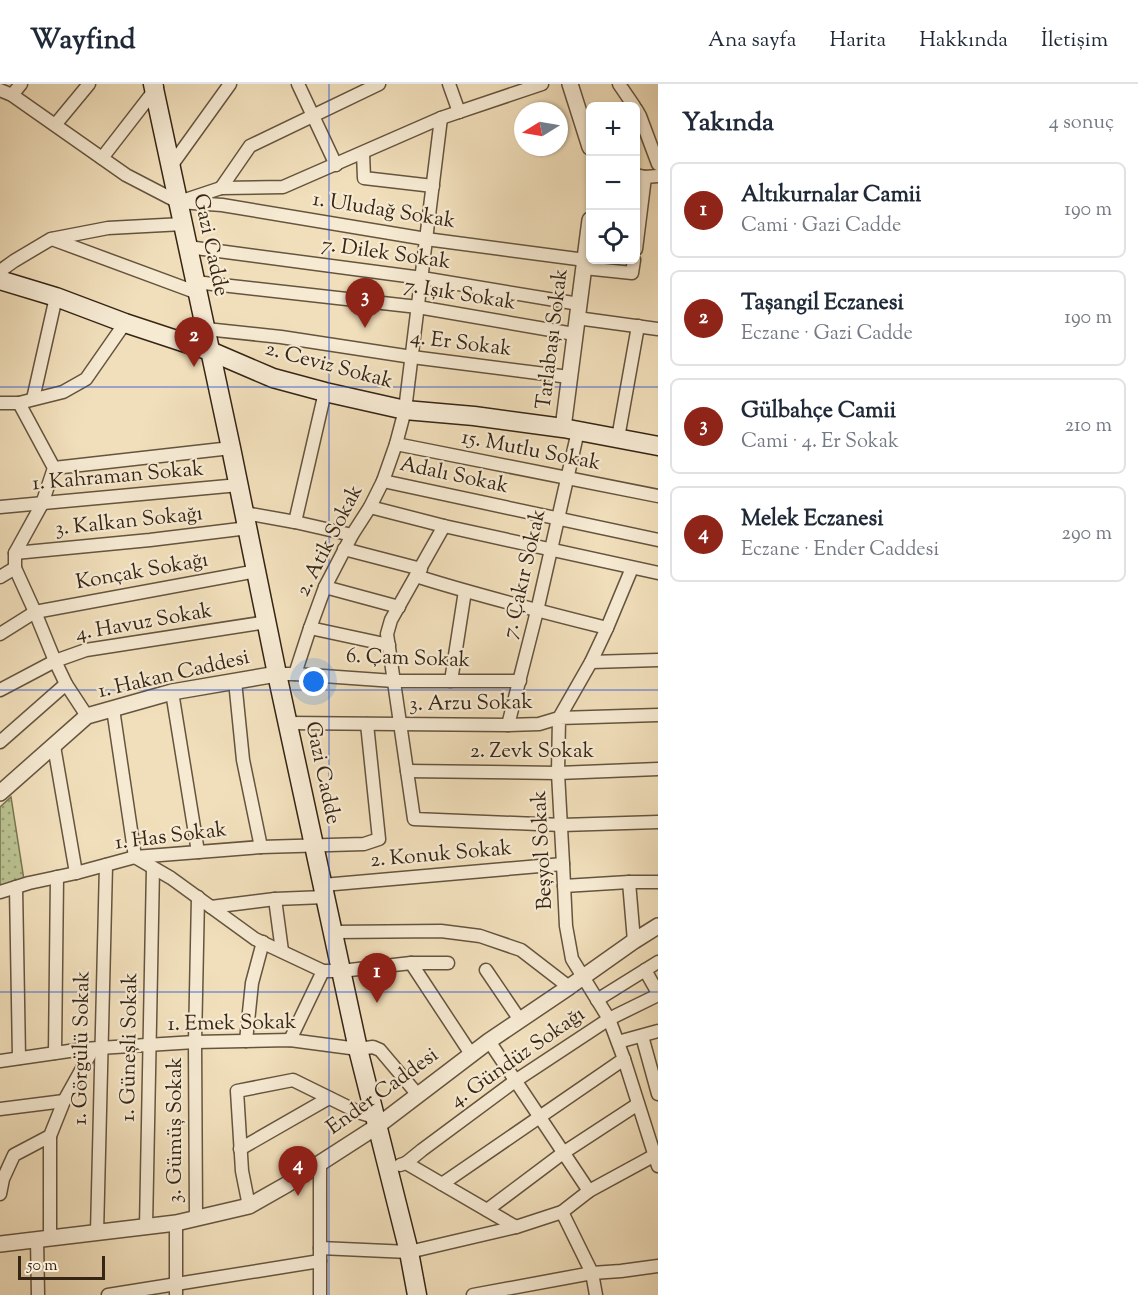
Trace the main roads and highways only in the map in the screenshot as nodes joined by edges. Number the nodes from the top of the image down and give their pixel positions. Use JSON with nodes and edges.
{"nodes":[{"id":1,"x":155,"y":86,"type":"edge"},
{"id":2,"x":0,"y":280,"type":"edge"},
{"id":3,"x":210,"y":351,"type":"junction"},
{"id":4,"x":658,"y":446,"type":"edge"},
{"id":5,"x":417,"y":1295,"type":"edge"}],
"edges":[{"from":1,"to":3,"type":"main road","name":"Gazi Cadde"},
{"from":2,"to":3,"type":"main road","name":"2. Ceviz Sokak"},
{"from":3,"to":4,"type":"main road","name":"2. Ceviz Sokak"},
{"from":3,"to":5,"type":"main road","name":"Gazi Cadde"}]}
